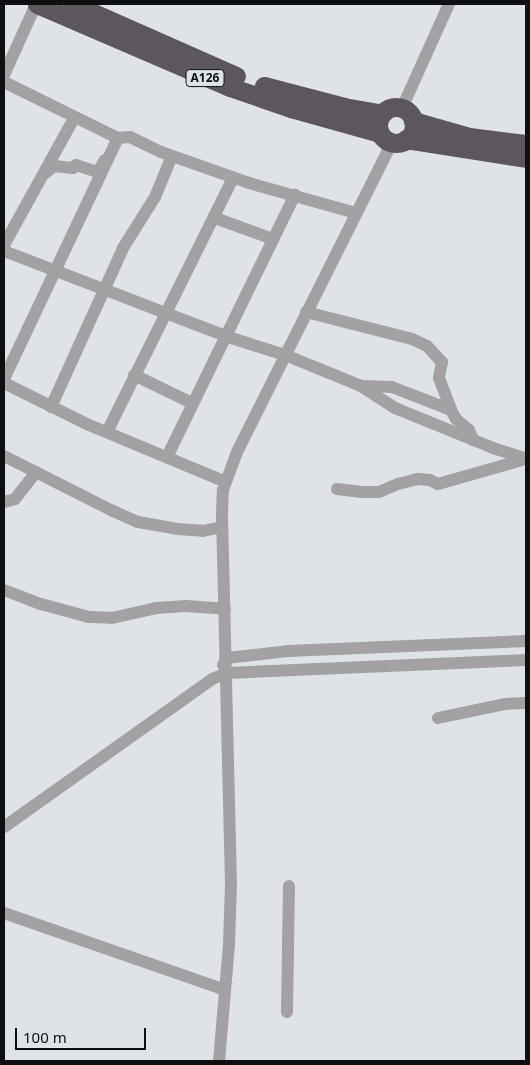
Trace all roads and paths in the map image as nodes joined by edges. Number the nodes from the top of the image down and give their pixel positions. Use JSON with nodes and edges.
{"nodes":[{"id":1,"x":36,"y":4,"type":"edge"},
{"id":2,"x":73,"y":4,"type":"edge"},
{"id":3,"x":449,"y":4,"type":"edge"},
{"id":4,"x":4,"y":75,"type":"edge"},
{"id":5,"x":4,"y":82,"type":"edge"},
{"id":6,"x":382,"y":114,"type":"junction"},
{"id":7,"x":408,"y":115,"type":"junction"},
{"id":8,"x":74,"y":118,"type":"junction"},
{"id":9,"x":118,"y":138,"type":"junction"},
{"id":10,"x":393,"y":138,"type":"junction"},
{"id":11,"x":526,"y":144,"type":"edge"},
{"id":12,"x":172,"y":156,"type":"junction"},
{"id":13,"x":526,"y":158,"type":"edge"},
{"id":14,"x":42,"y":175,"type":"junction"},
{"id":15,"x":233,"y":178,"type":"junction"},
{"id":16,"x":295,"y":195,"type":"junction"},
{"id":17,"x":356,"y":213,"type":"junction"},
{"id":18,"x":214,"y":218,"type":"junction"},
{"id":19,"x":274,"y":239,"type":"junction"},
{"id":20,"x":4,"y":245,"type":"edge"},
{"id":21,"x":4,"y":251,"type":"edge"},
{"id":22,"x":54,"y":271,"type":"junction"},
{"id":23,"x":103,"y":290,"type":"junction"},
{"id":24,"x":164,"y":312,"type":"junction"},
{"id":25,"x":306,"y":312,"type":"junction"},
{"id":26,"x":225,"y":336,"type":"junction"},
{"id":27,"x":285,"y":355,"type":"junction"},
{"id":28,"x":134,"y":375,"type":"junction"},
{"id":29,"x":4,"y":381,"type":"edge"},
{"id":30,"x":361,"y":386,"type":"junction"},
{"id":31,"x":192,"y":403,"type":"junction"},
{"id":32,"x":50,"y":408,"type":"junction"},
{"id":33,"x":451,"y":410,"type":"junction"},
{"id":34,"x":107,"y":432,"type":"junction"},
{"id":35,"x":473,"y":440,"type":"junction"},
{"id":36,"x":4,"y":456,"type":"edge"},
{"id":37,"x":167,"y":457,"type":"junction"},
{"id":38,"x":526,"y":459,"type":"edge"},
{"id":39,"x":36,"y":472,"type":"junction"},
{"id":40,"x":226,"y":482,"type":"junction"},
{"id":41,"x":337,"y":489,"type":"dead end"},
{"id":42,"x":4,"y":502,"type":"edge"},
{"id":43,"x":222,"y":527,"type":"junction"},
{"id":44,"x":4,"y":590,"type":"edge"},
{"id":45,"x":225,"y":610,"type":"junction"},
{"id":46,"x":526,"y":641,"type":"edge"},
{"id":47,"x":227,"y":658,"type":"junction"},
{"id":48,"x":526,"y":660,"type":"edge"},
{"id":49,"x":227,"y":673,"type":"junction"},
{"id":50,"x":212,"y":679,"type":"junction"},
{"id":51,"x":526,"y":703,"type":"edge"},
{"id":52,"x":438,"y":718,"type":"dead end"},
{"id":53,"x":4,"y":827,"type":"edge"},
{"id":54,"x":289,"y":886,"type":"dead end"},
{"id":55,"x":4,"y":913,"type":"edge"},
{"id":56,"x":225,"y":990,"type":"junction"},
{"id":57,"x":287,"y":1012,"type":"dead end"},
{"id":58,"x":219,"y":1061,"type":"edge"}],
"edges":[{"from":1,"to":4,"type":"street"},
{"from":1,"to":10,"type":"highway","number":"A126"},
{"from":2,"to":6,"type":"highway","number":"A126"},
{"from":3,"to":7,"type":"street"},
{"from":5,"to":8,"type":"street"},
{"from":6,"to":7,"type":"highway","number":"A126"},
{"from":6,"to":10,"type":"highway"},
{"from":7,"to":10,"type":"highway"},
{"from":7,"to":11,"type":"highway"},
{"from":8,"to":9,"type":"street"},
{"from":8,"to":14,"type":"street"},
{"from":9,"to":12,"type":"street"},
{"from":9,"to":14,"type":"street"},
{"from":9,"to":22,"type":"street"},
{"from":10,"to":13,"type":"highway","number":"A126"},
{"from":10,"to":17,"type":"street"},
{"from":12,"to":15,"type":"street"},
{"from":12,"to":23,"type":"street"},
{"from":14,"to":20,"type":"street"},
{"from":15,"to":16,"type":"street"},
{"from":15,"to":18,"type":"street"},
{"from":16,"to":17,"type":"street"},
{"from":16,"to":19,"type":"street"},
{"from":17,"to":25,"type":"street"},
{"from":18,"to":19,"type":"street"},
{"from":18,"to":24,"type":"street"},
{"from":19,"to":26,"type":"street"},
{"from":21,"to":22,"type":"street"},
{"from":22,"to":23,"type":"street"},
{"from":22,"to":29,"type":"street"},
{"from":23,"to":24,"type":"street"},
{"from":23,"to":32,"type":"street"},
{"from":24,"to":26,"type":"street"},
{"from":24,"to":28,"type":"street"},
{"from":25,"to":27,"type":"street"},
{"from":25,"to":33,"type":"street"},
{"from":26,"to":27,"type":"street"},
{"from":26,"to":31,"type":"street"},
{"from":27,"to":30,"type":"street"},
{"from":27,"to":40,"type":"street"},
{"from":28,"to":31,"type":"street"},
{"from":28,"to":34,"type":"street"},
{"from":29,"to":32,"type":"street"},
{"from":30,"to":33,"type":"street"},
{"from":30,"to":35,"type":"street"},
{"from":31,"to":37,"type":"street"},
{"from":32,"to":34,"type":"street"},
{"from":33,"to":35,"type":"street"},
{"from":34,"to":37,"type":"street"},
{"from":35,"to":38,"type":"street"},
{"from":36,"to":39,"type":"street"},
{"from":37,"to":40,"type":"street"},
{"from":38,"to":41,"type":"street"},
{"from":39,"to":42,"type":"street"},
{"from":39,"to":43,"type":"street"},
{"from":40,"to":43,"type":"street"},
{"from":43,"to":45,"type":"street"},
{"from":44,"to":45,"type":"street"},
{"from":45,"to":47,"type":"street"},
{"from":46,"to":47,"type":"street"},
{"from":47,"to":49,"type":"street"},
{"from":47,"to":50,"type":"street"},
{"from":48,"to":49,"type":"street"},
{"from":49,"to":50,"type":"street"},
{"from":49,"to":56,"type":"street"},
{"from":50,"to":53,"type":"street"},
{"from":51,"to":52,"type":"street"},
{"from":54,"to":57,"type":"street"},
{"from":55,"to":56,"type":"street"},
{"from":56,"to":58,"type":"street"}]}
